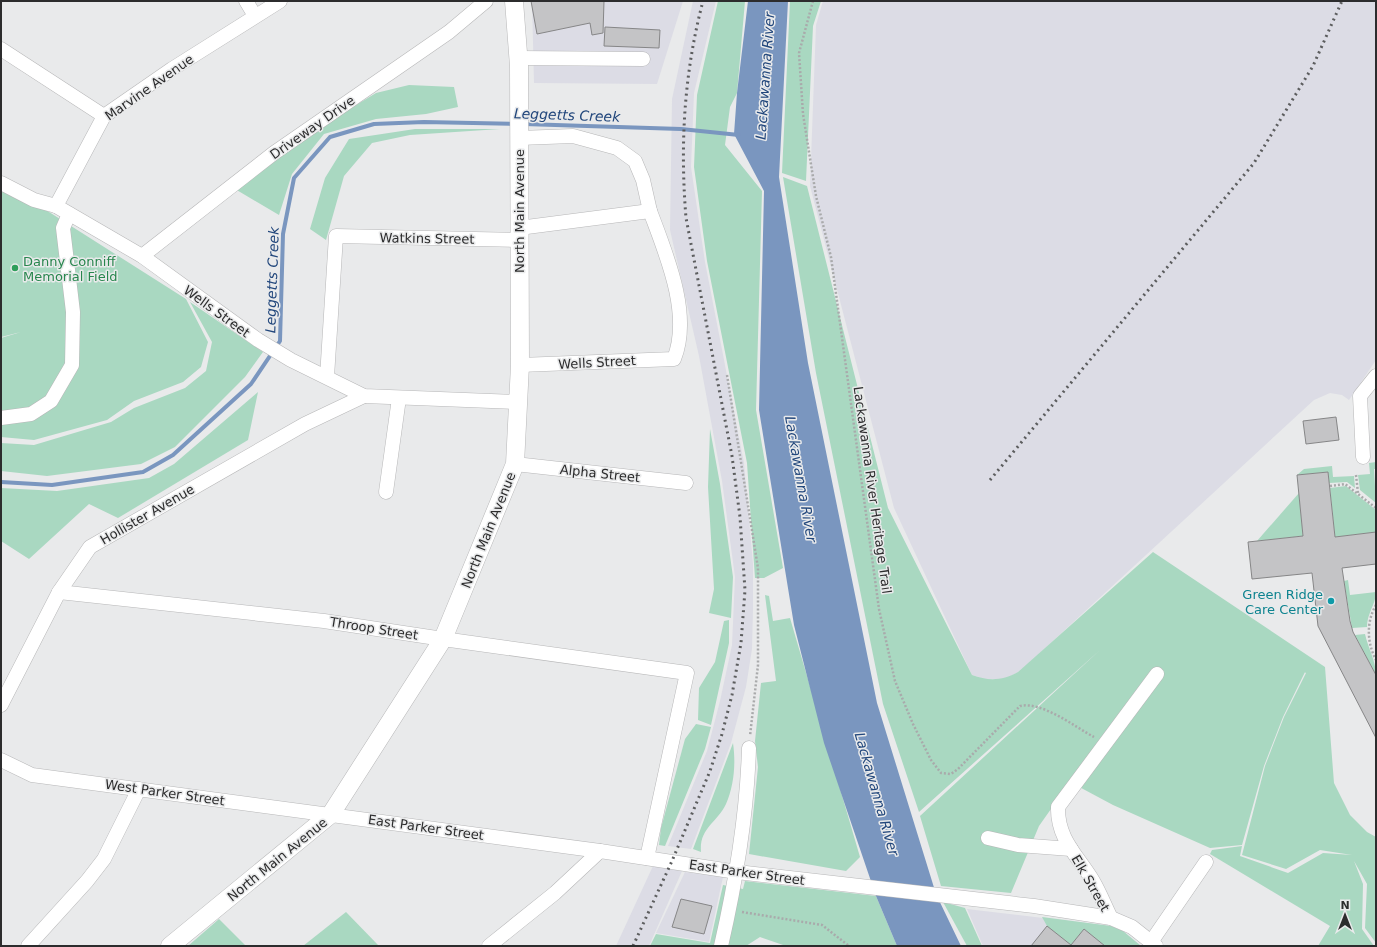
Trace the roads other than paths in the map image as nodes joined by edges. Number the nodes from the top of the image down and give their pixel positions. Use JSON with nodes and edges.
{"nodes":[{"id":1,"x":246,"y":1,"type":"edge"},
{"id":2,"x":280,"y":1,"type":"edge"},
{"id":3,"x":486,"y":1,"type":"edge"},
{"id":4,"x":514,"y":1,"type":"edge"},
{"id":5,"x":254,"y":16,"type":"junction"},
{"id":6,"x":1,"y":49,"type":"edge"},
{"id":7,"x":518,"y":58,"type":"junction"},
{"id":8,"x":643,"y":59,"type":"dead end"},
{"id":9,"x":104,"y":116,"type":"junction"},
{"id":10,"x":519,"y":136,"type":"junction"},
{"id":11,"x":1,"y":183,"type":"edge"},
{"id":12,"x":56,"y":206,"type":"junction"},
{"id":13,"x":650,"y":212,"type":"junction"},
{"id":14,"x":69,"y":214,"type":"junction"},
{"id":15,"x":519,"y":234,"type":"junction"},
{"id":16,"x":142,"y":256,"type":"junction"},
{"id":17,"x":520,"y":366,"type":"junction"},
{"id":18,"x":1376,"y":376,"type":"edge"},
{"id":19,"x":327,"y":377,"type":"junction"},
{"id":20,"x":364,"y":396,"type":"junction"},
{"id":21,"x":399,"y":398,"type":"junction"},
{"id":22,"x":519,"y":402,"type":"junction"},
{"id":23,"x":1,"y":418,"type":"edge"},
{"id":24,"x":1363,"y":457,"type":"dead end"},
{"id":25,"x":515,"y":464,"type":"junction"},
{"id":26,"x":686,"y":483,"type":"dead end"},
{"id":27,"x":386,"y":492,"type":"dead end"},
{"id":28,"x":59,"y":592,"type":"junction"},
{"id":29,"x":443,"y":639,"type":"junction"},
{"id":30,"x":1157,"y":674,"type":"dead end"},
{"id":31,"x":1,"y":705,"type":"edge"},
{"id":32,"x":749,"y":748,"type":"road end"},
{"id":33,"x":1,"y":760,"type":"edge"},
{"id":34,"x":139,"y":789,"type":"junction"},
{"id":35,"x":331,"y":814,"type":"junction"},
{"id":36,"x":988,"y":838,"type":"dead end"},
{"id":37,"x":1071,"y":849,"type":"junction"},
{"id":38,"x":600,"y":851,"type":"junction"},
{"id":39,"x":647,"y":858,"type":"junction"},
{"id":40,"x":1206,"y":862,"type":"dead end"},
{"id":41,"x":737,"y":872,"type":"junction"},
{"id":42,"x":1111,"y":918,"type":"junction"},
{"id":43,"x":1153,"y":944,"type":"edge"},
{"id":44,"x":28,"y":946,"type":"edge"},
{"id":45,"x":170,"y":946,"type":"edge"},
{"id":46,"x":489,"y":946,"type":"edge"},
{"id":47,"x":721,"y":946,"type":"edge"}],
"edges":[{"from":1,"to":5,"type":"street"},
{"from":2,"to":5,"type":"street","name":"Marvine Avenue"},
{"from":3,"to":16,"type":"street","name":"Driveway Drive"},
{"from":4,"to":7,"type":"main road","name":"North Main Avenue"},
{"from":5,"to":9,"type":"street","name":"Marvine Avenue"},
{"from":6,"to":9,"type":"street"},
{"from":7,"to":8,"type":"street"},
{"from":7,"to":10,"type":"main road","name":"North Main Avenue"},
{"from":9,"to":12,"type":"street","name":"Marvine Avenue"},
{"from":10,"to":13,"type":"street"},
{"from":10,"to":15,"type":"main road","name":"North Main Avenue"},
{"from":11,"to":12,"type":"street","name":"Wells Street"},
{"from":12,"to":14,"type":"street","name":"Wells Street"},
{"from":13,"to":15,"type":"street","name":"Watkins Street"},
{"from":13,"to":17,"type":"street","name":"Wells Street"},
{"from":14,"to":16,"type":"street","name":"Wells Street"},
{"from":14,"to":23,"type":"street"},
{"from":15,"to":17,"type":"main road","name":"North Main Avenue"},
{"from":15,"to":19,"type":"street","name":"Watkins Street"},
{"from":16,"to":19,"type":"street","name":"Wells Street"},
{"from":17,"to":22,"type":"main road","name":"North Main Avenue"},
{"from":18,"to":24,"type":"street"},
{"from":19,"to":20,"type":"street","name":"Wells Street"},
{"from":20,"to":21,"type":"street","name":"Wells Street"},
{"from":20,"to":28,"type":"street","name":"Hollister Avenue"},
{"from":21,"to":22,"type":"street","name":"Wells Street"},
{"from":21,"to":27,"type":"street"},
{"from":22,"to":25,"type":"main road","name":"North Main Avenue"},
{"from":25,"to":26,"type":"street","name":"Alpha Street"},
{"from":25,"to":29,"type":"main road","name":"North Main Avenue"},
{"from":28,"to":29,"type":"street","name":"Throop Street"},
{"from":28,"to":31,"type":"street","name":"Hollister Avenue"},
{"from":29,"to":35,"type":"main road","name":"North Main Avenue"},
{"from":29,"to":39,"type":"street","name":"Throop Street"},
{"from":30,"to":37,"type":"street","name":"Elk Street"},
{"from":32,"to":41,"type":"street"},
{"from":33,"to":34,"type":"street","name":"West Parker Street"},
{"from":34,"to":35,"type":"street","name":"West Parker Street"},
{"from":34,"to":44,"type":"street"},
{"from":35,"to":38,"type":"street","name":"East Parker Street"},
{"from":35,"to":45,"type":"main road","name":"North Main Avenue"},
{"from":36,"to":37,"type":"street"},
{"from":37,"to":42,"type":"street","name":"Elk Street"},
{"from":38,"to":39,"type":"street","name":"East Parker Street"},
{"from":38,"to":46,"type":"street"},
{"from":39,"to":41,"type":"street","name":"East Parker Street"},
{"from":40,"to":43,"type":"street"},
{"from":41,"to":42,"type":"street","name":"East Parker Street"},
{"from":41,"to":47,"type":"street"},
{"from":42,"to":43,"type":"street","name":"East Parker Street"}]}
